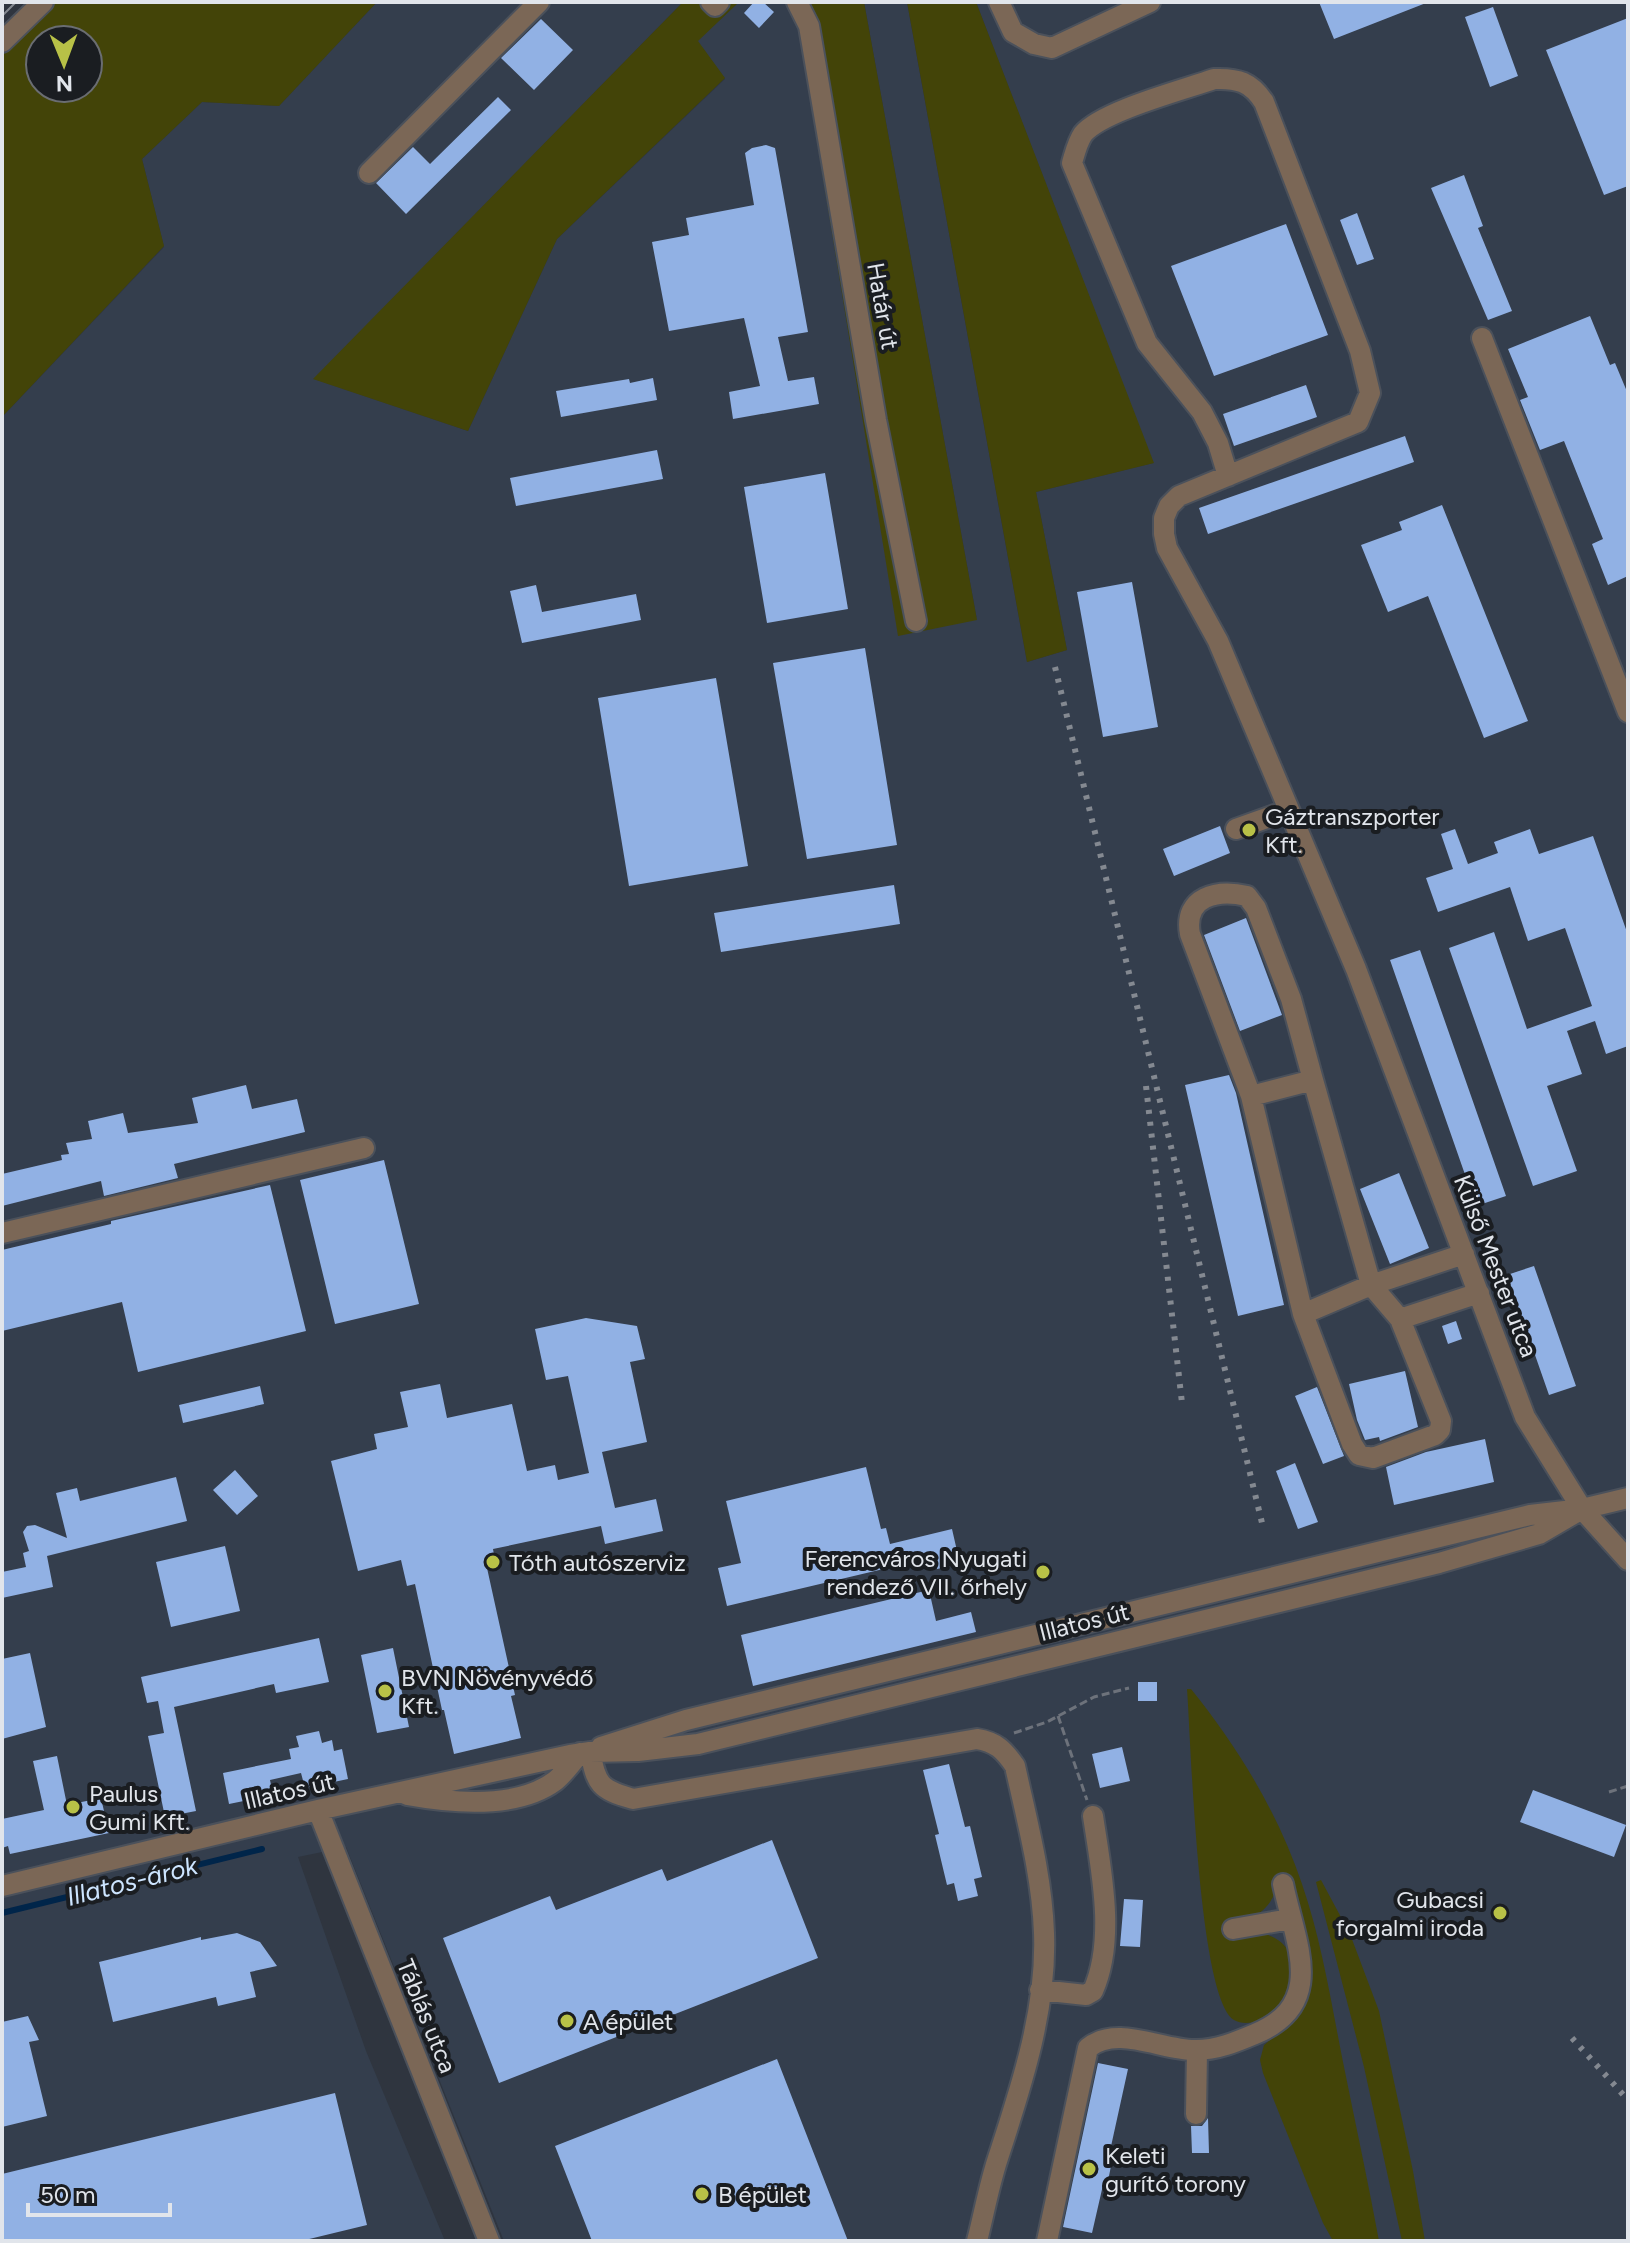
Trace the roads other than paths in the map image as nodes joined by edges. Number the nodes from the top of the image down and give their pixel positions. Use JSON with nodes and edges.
{"nodes":[{"id":1,"x":43,"y":2,"type":"edge"},
{"id":2,"x":539,"y":2,"type":"edge"},
{"id":3,"x":711,"y":2,"type":"edge"},
{"id":4,"x":719,"y":2,"type":"edge"},
{"id":5,"x":797,"y":2,"type":"edge"},
{"id":6,"x":999,"y":2,"type":"edge"},
{"id":7,"x":1150,"y":2,"type":"edge"},
{"id":8,"x":2,"y":42,"type":"edge"},
{"id":9,"x":369,"y":173,"type":"dead end"},
{"id":10,"x":1482,"y":338,"type":"dead end"},
{"id":11,"x":1228,"y":476,"type":"junction"},
{"id":12,"x":916,"y":621,"type":"dead end"},
{"id":13,"x":1628,"y":712,"type":"edge"},
{"id":14,"x":1289,"y":810,"type":"junction"},
{"id":15,"x":1236,"y":829,"type":"dead end"},
{"id":16,"x":1313,"y":1080,"type":"junction"},
{"id":17,"x":1251,"y":1096,"type":"junction"},
{"id":18,"x":364,"y":1148,"type":"dead end"},
{"id":19,"x":2,"y":1233,"type":"edge"},
{"id":20,"x":1464,"y":1254,"type":"junction"},
{"id":21,"x":1371,"y":1285,"type":"junction"},
{"id":22,"x":1479,"y":1293,"type":"junction"},
{"id":23,"x":1303,"y":1314,"type":"junction"},
{"id":24,"x":1400,"y":1319,"type":"junction"},
{"id":25,"x":1628,"y":1498,"type":"edge"},
{"id":26,"x":1582,"y":1509,"type":"junction"},
{"id":27,"x":1628,"y":1560,"type":"edge"},
{"id":28,"x":585,"y":1752,"type":"junction"},
{"id":29,"x":395,"y":1793,"type":"junction"},
{"id":30,"x":318,"y":1810,"type":"junction"},
{"id":31,"x":1093,"y":1816,"type":"road end"},
{"id":32,"x":1283,"y":1884,"type":"dead end"},
{"id":33,"x":2,"y":1886,"type":"edge"},
{"id":34,"x":1290,"y":1919,"type":"junction"},
{"id":35,"x":1233,"y":1929,"type":"dead end"},
{"id":36,"x":1040,"y":1990,"type":"junction"},
{"id":37,"x":1197,"y":2050,"type":"junction"},
{"id":38,"x":1196,"y":2114,"type":"dead end"},
{"id":39,"x":489,"y":2241,"type":"edge"},
{"id":40,"x":977,"y":2241,"type":"edge"},
{"id":41,"x":1047,"y":2241,"type":"edge"}],
"edges":[{"from":1,"to":8,"type":"street"},
{"from":2,"to":9,"type":"street"},
{"from":3,"to":4,"type":"street"},
{"from":5,"to":12,"type":"street","name":"Határ út"},
{"from":6,"to":7,"type":"street"},
{"from":10,"to":13,"type":"street"},
{"from":11,"to":11,"type":"street","name":"Külső Mester utca"},
{"from":11,"to":14,"type":"street","name":"Külső Mester utca"},
{"from":14,"to":15,"type":"street"},
{"from":14,"to":20,"type":"street","name":"Külső Mester utca"},
{"from":16,"to":17,"type":"street"},
{"from":16,"to":17,"type":"street"},
{"from":16,"to":21,"type":"street"},
{"from":17,"to":23,"type":"street"},
{"from":18,"to":19,"type":"street"},
{"from":20,"to":21,"type":"street"},
{"from":20,"to":22,"type":"street","name":"Külső Mester utca"},
{"from":21,"to":23,"type":"street"},
{"from":21,"to":24,"type":"street"},
{"from":22,"to":24,"type":"street"},
{"from":22,"to":26,"type":"street","name":"Külső Mester utca"},
{"from":23,"to":24,"type":"street"},
{"from":25,"to":26,"type":"street","name":"Illatos út"},
{"from":26,"to":27,"type":"street","name":"Külső Mester utca"},
{"from":26,"to":28,"type":"street","name":"Illatos út"},
{"from":28,"to":29,"type":"street","name":"Illatos út"},
{"from":28,"to":29,"type":"street"},
{"from":28,"to":36,"type":"street"},
{"from":29,"to":30,"type":"street","name":"Illatos út"},
{"from":30,"to":33,"type":"street","name":"Illatos út"},
{"from":30,"to":39,"type":"street","name":"Táblás utca"},
{"from":31,"to":36,"type":"street"},
{"from":32,"to":34,"type":"street"},
{"from":34,"to":35,"type":"street"},
{"from":34,"to":37,"type":"street"},
{"from":36,"to":40,"type":"street"},
{"from":37,"to":38,"type":"street"},
{"from":37,"to":41,"type":"street"}]}
